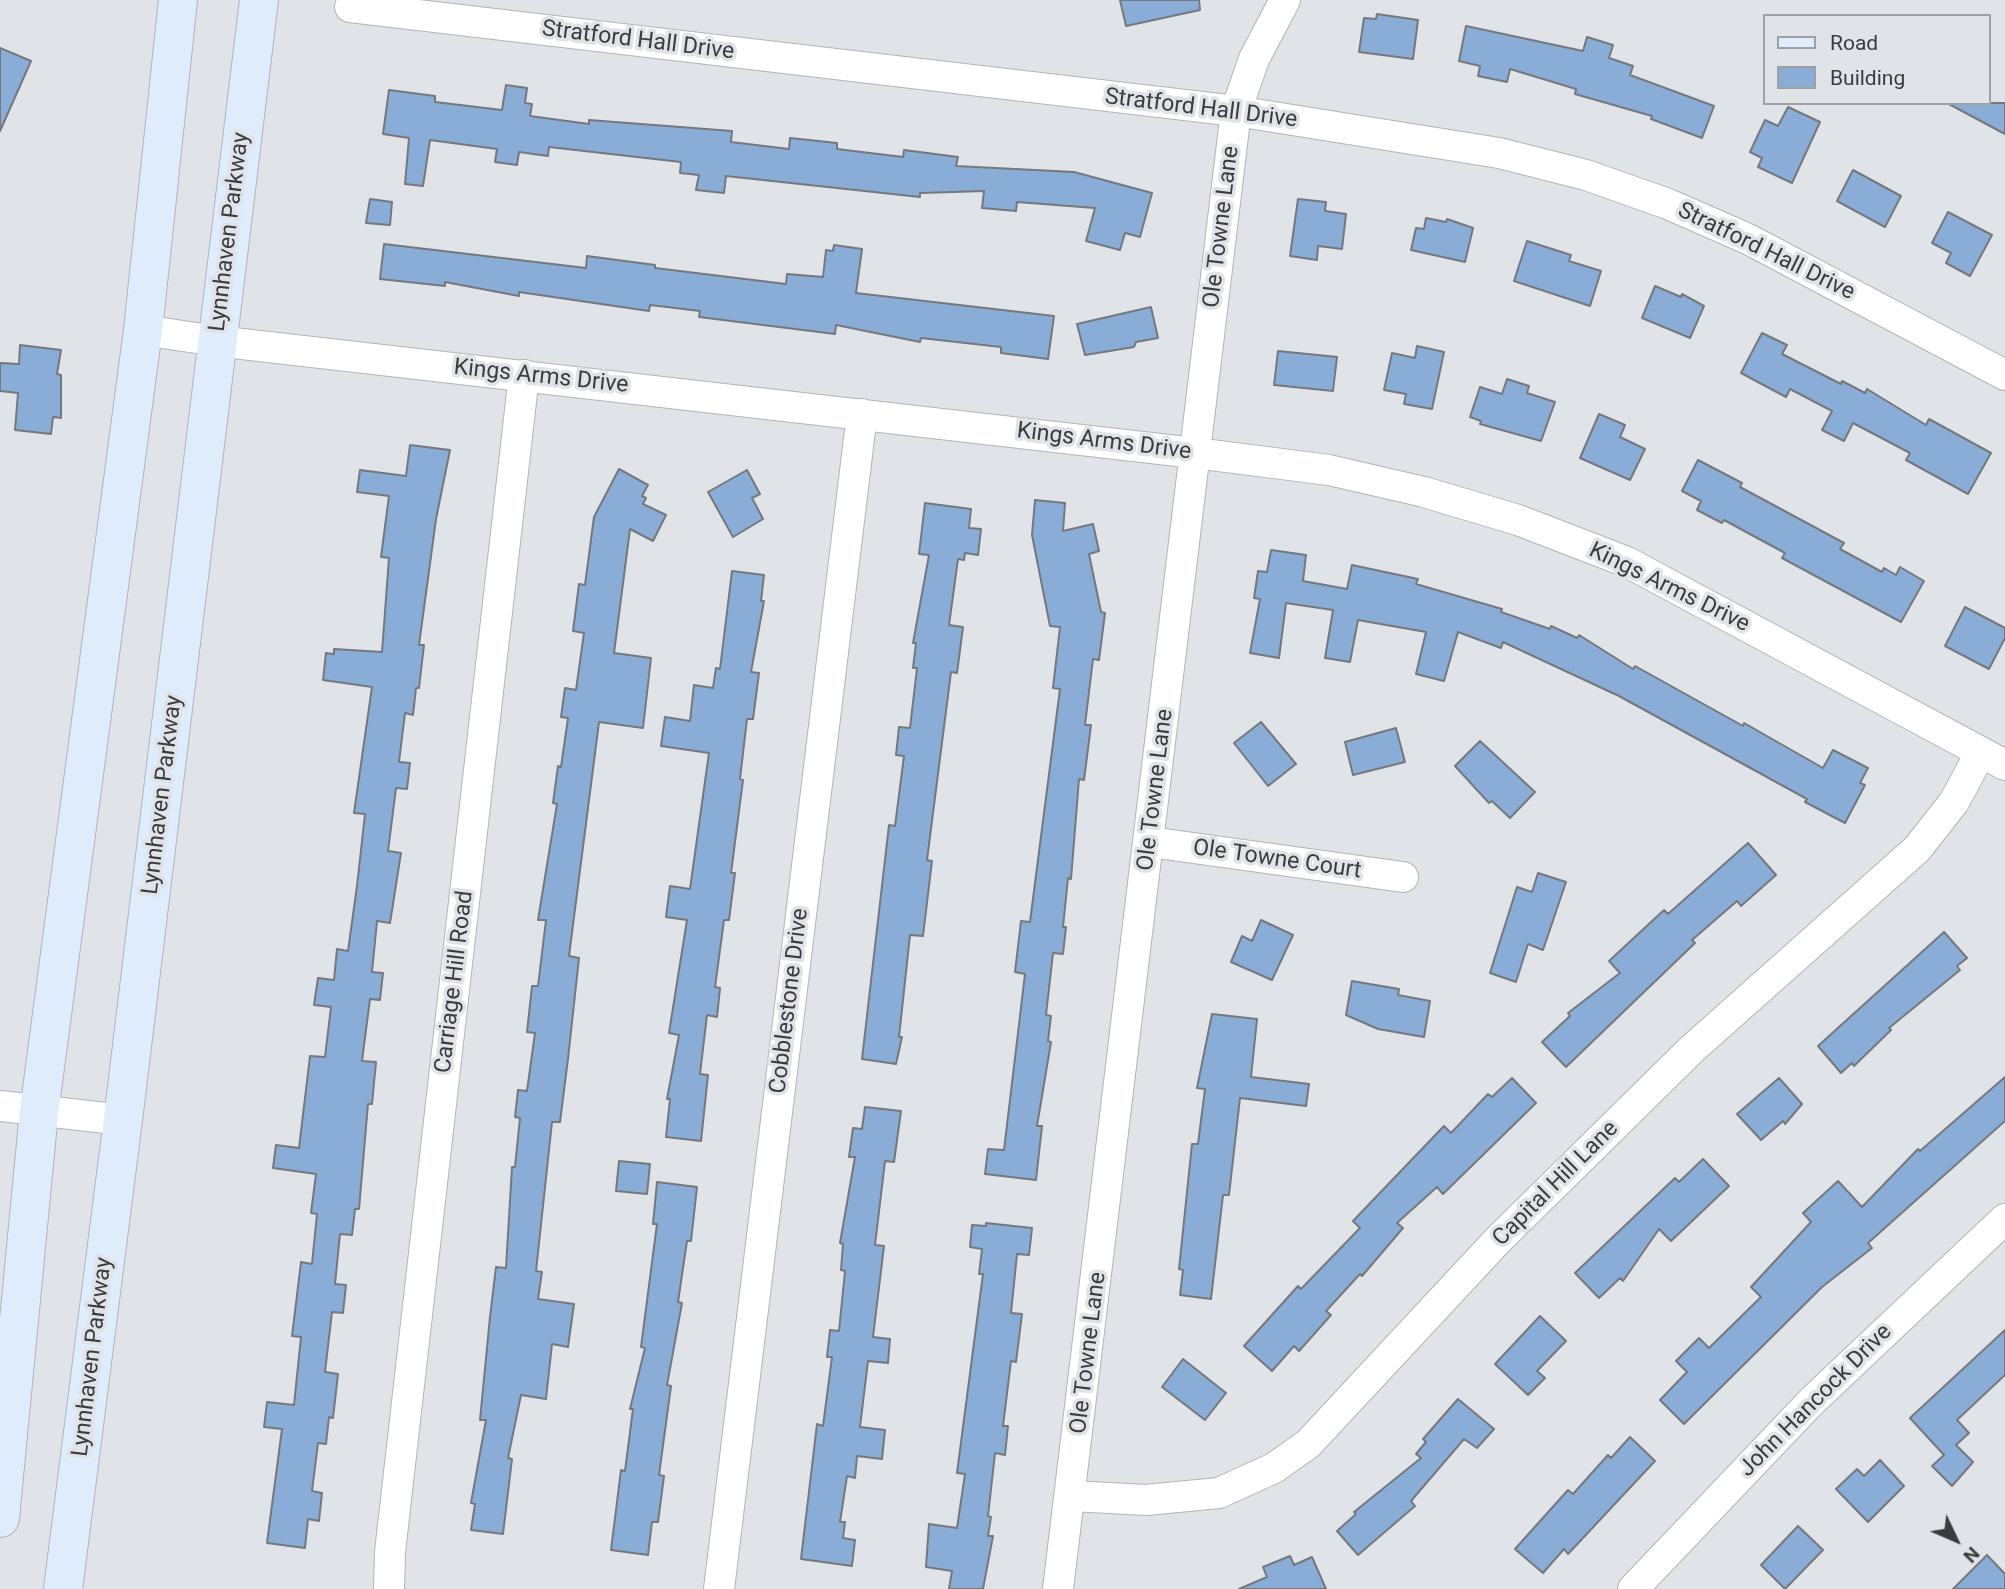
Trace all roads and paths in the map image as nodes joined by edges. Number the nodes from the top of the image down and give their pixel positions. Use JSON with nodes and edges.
{"nodes":[{"id":1,"x":178,"y":0,"type":"edge"},
{"id":2,"x":259,"y":0,"type":"edge"},
{"id":3,"x":1285,"y":0,"type":"edge"},
{"id":4,"x":350,"y":7,"type":"dead end"},
{"id":5,"x":1236,"y":111,"type":"junction"},
{"id":6,"x":143,"y":330,"type":"junction"},
{"id":7,"x":216,"y":341,"type":"junction"},
{"id":8,"x":524,"y":375,"type":"junction"},
{"id":9,"x":2005,"y":375,"type":"edge"},
{"id":10,"x":862,"y":414,"type":"junction"},
{"id":11,"x":1195,"y":453,"type":"junction"},
{"id":12,"x":1993,"y":758,"type":"edge"},
{"id":13,"x":1150,"y":842,"type":"junction"},
{"id":14,"x":1404,"y":877,"type":"dead end"},
{"id":15,"x":0,"y":1105,"type":"edge"},
{"id":16,"x":39,"y":1112,"type":"junction"},
{"id":17,"x":123,"y":1120,"type":"junction"},
{"id":18,"x":2005,"y":1219,"type":"edge"},
{"id":19,"x":1072,"y":1496,"type":"junction"},
{"id":20,"x":0,"y":1518,"type":"edge"},
{"id":21,"x":63,"y":1589,"type":"edge"},
{"id":22,"x":389,"y":1589,"type":"edge"},
{"id":23,"x":719,"y":1589,"type":"edge"},
{"id":24,"x":1058,"y":1589,"type":"edge"},
{"id":25,"x":1633,"y":1589,"type":"edge"}],
"edges":[{"from":1,"to":6,"type":"main road"},
{"from":2,"to":7,"type":"main road","name":"Lynnhaven Parkway"},
{"from":3,"to":5,"type":"street","name":"Ole Towne Lane"},
{"from":4,"to":5,"type":"street","name":"Stratford Hall Drive"},
{"from":5,"to":9,"type":"street","name":"Stratford Hall Drive"},
{"from":5,"to":11,"type":"street","name":"Ole Towne Lane"},
{"from":6,"to":7,"type":"street","name":"Kings Arms Drive"},
{"from":6,"to":16,"type":"main road"},
{"from":7,"to":8,"type":"street","name":"Kings Arms Drive"},
{"from":7,"to":17,"type":"main road","name":"Lynnhaven Parkway"},
{"from":8,"to":10,"type":"street","name":"Kings Arms Drive"},
{"from":8,"to":22,"type":"street","name":"Carriage Hill Road"},
{"from":10,"to":11,"type":"street","name":"Kings Arms Drive"},
{"from":10,"to":23,"type":"street","name":"Cobblestone Drive"},
{"from":11,"to":12,"type":"street","name":"Kings Arms Drive"},
{"from":11,"to":13,"type":"street","name":"Ole Towne Lane"},
{"from":12,"to":19,"type":"street","name":"Capital Hill Lane"},
{"from":13,"to":14,"type":"street","name":"Ole Towne Court"},
{"from":13,"to":19,"type":"street","name":"Ole Towne Lane"},
{"from":15,"to":16,"type":"street"},
{"from":16,"to":17,"type":"street"},
{"from":16,"to":20,"type":"main road"},
{"from":17,"to":21,"type":"main road","name":"Lynnhaven Parkway"},
{"from":18,"to":25,"type":"street","name":"John Hancock Drive"},
{"from":19,"to":24,"type":"street","name":"Ole Towne Lane"}]}
